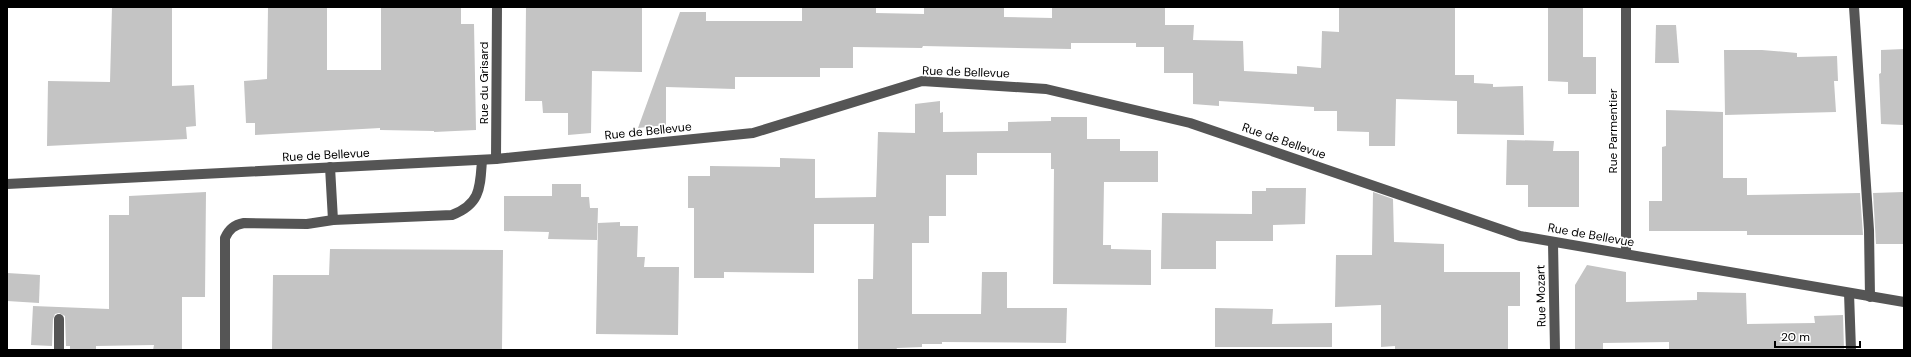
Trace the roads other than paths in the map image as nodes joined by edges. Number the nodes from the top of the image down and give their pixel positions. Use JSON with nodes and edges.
{"nodes":[{"id":1,"x":498,"y":7,"type":"edge"},
{"id":2,"x":1626,"y":7,"type":"edge"},
{"id":3,"x":1854,"y":7,"type":"edge"},
{"id":4,"x":496,"y":159,"type":"junction"},
{"id":5,"x":482,"y":160,"type":"junction"},
{"id":6,"x":330,"y":167,"type":"junction"},
{"id":7,"x":7,"y":184,"type":"edge"},
{"id":8,"x":333,"y":220,"type":"junction"},
{"id":9,"x":1553,"y":242,"type":"junction"},
{"id":10,"x":1626,"y":254,"type":"junction"},
{"id":11,"x":1850,"y":293,"type":"junction"},
{"id":12,"x":1870,"y":297,"type":"junction"},
{"id":13,"x":1904,"y":302,"type":"edge"},
{"id":14,"x":60,"y":319,"type":"dead end"},
{"id":15,"x":59,"y":350,"type":"edge"},
{"id":16,"x":225,"y":350,"type":"edge"},
{"id":17,"x":1555,"y":350,"type":"edge"},
{"id":18,"x":1851,"y":350,"type":"edge"}],
"edges":[{"from":1,"to":4,"type":"street","name":"Rue du Grisard"},
{"from":2,"to":10,"type":"street","name":"Rue Parmentier"},
{"from":3,"to":12,"type":"street"},
{"from":4,"to":5,"type":"street","name":"Rue de Bellevue"},
{"from":4,"to":9,"type":"street","name":"Rue de Bellevue"},
{"from":5,"to":6,"type":"street","name":"Rue de Bellevue"},
{"from":5,"to":8,"type":"street"},
{"from":6,"to":7,"type":"street","name":"Rue de Bellevue"},
{"from":6,"to":8,"type":"street"},
{"from":8,"to":16,"type":"street"},
{"from":9,"to":10,"type":"street","name":"Rue de Bellevue"},
{"from":9,"to":17,"type":"street","name":"Rue Mozart"},
{"from":10,"to":11,"type":"street","name":"Rue de Bellevue"},
{"from":11,"to":12,"type":"street","name":"Rue de Bellevue"},
{"from":11,"to":18,"type":"street"},
{"from":12,"to":13,"type":"street","name":"Rue de Bellevue"},
{"from":14,"to":15,"type":"street"}]}
